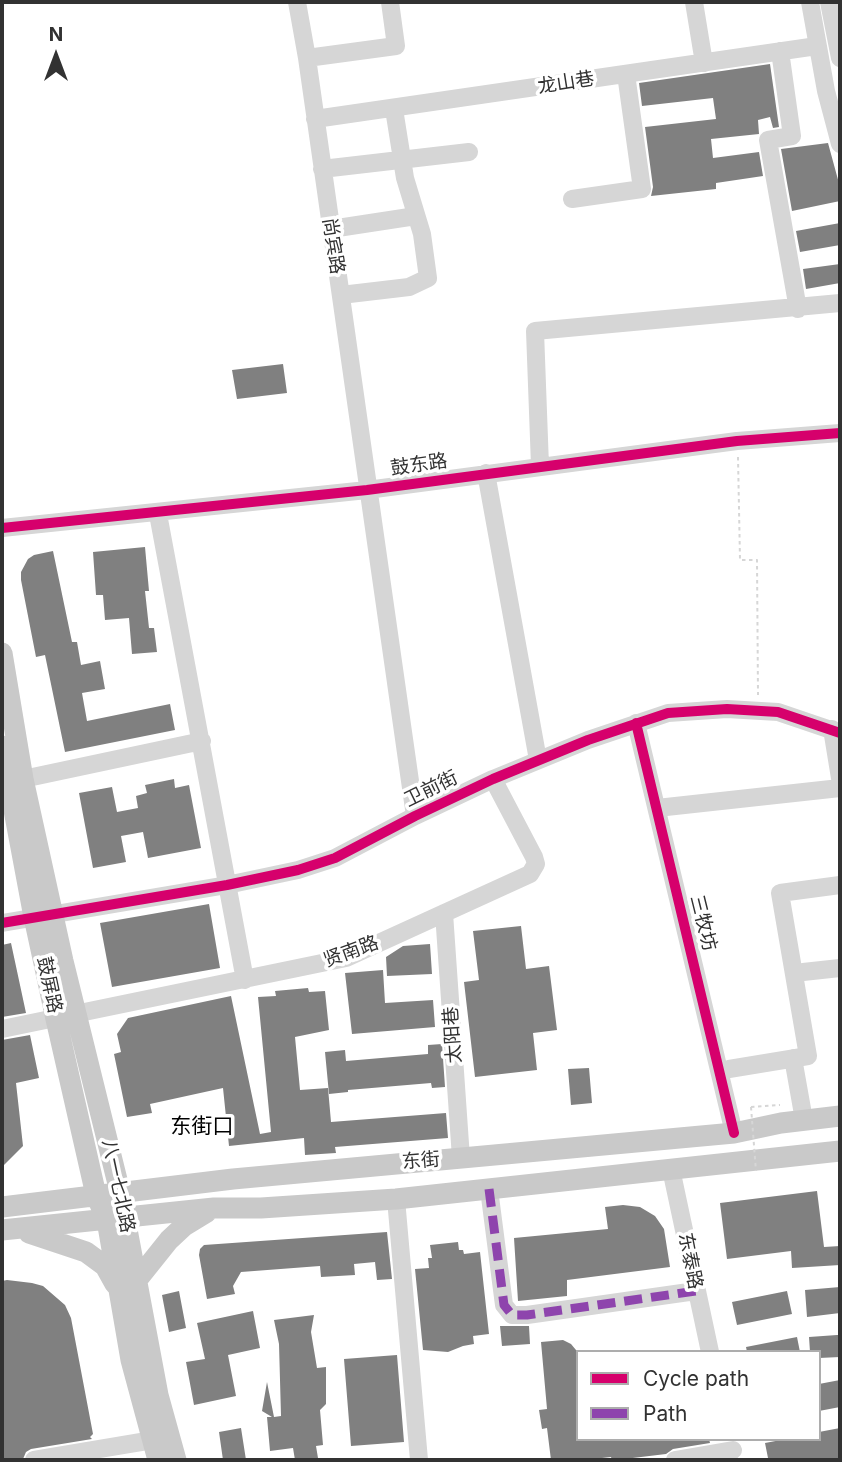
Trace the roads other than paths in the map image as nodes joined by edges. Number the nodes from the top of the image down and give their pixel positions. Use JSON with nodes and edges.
{"nodes":[{"id":1,"x":297,"y":2,"type":"edge"},
{"id":2,"x":390,"y":2,"type":"edge"},
{"id":3,"x":694,"y":2,"type":"edge"},
{"id":4,"x":810,"y":2,"type":"edge"},
{"id":5,"x":829,"y":2,"type":"edge"},
{"id":6,"x":817,"y":46,"type":"junction"},
{"id":7,"x":780,"y":51,"type":"junction"},
{"id":8,"x":307,"y":58,"type":"junction"},
{"id":9,"x":840,"y":58,"type":"edge"},
{"id":10,"x":704,"y":63,"type":"junction"},
{"id":11,"x":626,"y":74,"type":"junction"},
{"id":12,"x":394,"y":109,"type":"junction"},
{"id":13,"x":315,"y":119,"type":"junction"},
{"id":14,"x":840,"y":144,"type":"edge"},
{"id":15,"x":469,"y":152,"type":"dead end"},
{"id":16,"x":402,"y":161,"type":"junction"},
{"id":17,"x":322,"y":169,"type":"junction"},
{"id":18,"x":572,"y":199,"type":"dead end"},
{"id":19,"x":416,"y":216,"type":"junction"},
{"id":20,"x":331,"y":229,"type":"junction"},
{"id":21,"x":341,"y":295,"type":"junction"},
{"id":22,"x":840,"y":303,"type":"edge"},
{"id":23,"x":798,"y":309,"type":"junction"},
{"id":24,"x":840,"y":433,"type":"edge"},
{"id":25,"x":540,"y":466,"type":"junction"},
{"id":26,"x":485,"y":473,"type":"junction"},
{"id":27,"x":367,"y":490,"type":"junction"},
{"id":28,"x":158,"y":514,"type":"junction"},
{"id":29,"x":2,"y":528,"type":"edge"},
{"id":30,"x":2,"y":653,"type":"edge"},
{"id":31,"x":636,"y":723,"type":"junction"},
{"id":32,"x":836,"y":731,"type":"edge"},
{"id":33,"x":202,"y":741,"type":"junction"},
{"id":34,"x":2,"y":746,"type":"edge"},
{"id":35,"x":538,"y":760,"type":"junction"},
{"id":36,"x":840,"y":778,"type":"edge"},
{"id":37,"x":23,"y":779,"type":"junction"},
{"id":38,"x":493,"y":779,"type":"junction"},
{"id":39,"x":840,"y":788,"type":"edge"},
{"id":40,"x":657,"y":808,"type":"junction"},
{"id":41,"x":415,"y":816,"type":"junction"},
{"id":42,"x":840,"y":885,"type":"edge"},
{"id":43,"x":227,"y":886,"type":"junction"},
{"id":44,"x":444,"y":913,"type":"junction"},
{"id":45,"x":43,"y":915,"type":"junction"},
{"id":46,"x":2,"y":923,"type":"edge"},
{"id":47,"x":840,"y":968,"type":"edge"},
{"id":48,"x":803,"y":972,"type":"dead end"},
{"id":49,"x":244,"y":980,"type":"junction"},
{"id":50,"x":66,"y":1017,"type":"junction"},
{"id":51,"x":2,"y":1029,"type":"edge"},
{"id":52,"x":793,"y":1058,"type":"junction"},
{"id":53,"x":729,"y":1069,"type":"dead end"},
{"id":54,"x":840,"y":1116,"type":"edge"},
{"id":55,"x":804,"y":1121,"type":"junction"},
{"id":56,"x":734,"y":1133,"type":"junction"},
{"id":57,"x":840,"y":1151,"type":"edge"},
{"id":58,"x":461,"y":1158,"type":"junction"},
{"id":59,"x":671,"y":1169,"type":"junction"},
{"id":60,"x":489,"y":1189,"type":"junction"},
{"id":61,"x":120,"y":1192,"type":"junction"},
{"id":62,"x":96,"y":1195,"type":"junction"},
{"id":63,"x":396,"y":1199,"type":"junction"},
{"id":64,"x":2,"y":1207,"type":"edge"},
{"id":65,"x":214,"y":1208,"type":"junction"},
{"id":66,"x":116,"y":1219,"type":"junction"},
{"id":67,"x":8,"y":1230,"type":"edge"},
{"id":68,"x":137,"y":1280,"type":"junction"},
{"id":69,"x":118,"y":1289,"type":"junction"},
{"id":70,"x":696,"y":1291,"type":"junction"},
{"id":71,"x":710,"y":1350,"type":"edge"},
{"id":72,"x":155,"y":1450,"type":"edge"},
{"id":73,"x":733,"y":1450,"type":"edge"},
{"id":74,"x":34,"y":1460,"type":"edge"},
{"id":75,"x":176,"y":1460,"type":"edge"},
{"id":76,"x":419,"y":1460,"type":"edge"},
{"id":77,"x":675,"y":1460,"type":"edge"}],
"edges":[{"from":1,"to":8,"type":"street","name":"尚宾路"},
{"from":2,"to":8,"type":"street"},
{"from":3,"to":10,"type":"street"},
{"from":4,"to":6,"type":"street"},
{"from":5,"to":9,"type":"street"},
{"from":6,"to":7,"type":"street","name":"龙山巷"},
{"from":6,"to":14,"type":"street"},
{"from":7,"to":10,"type":"street","name":"龙山巷"},
{"from":7,"to":23,"type":"street"},
{"from":8,"to":13,"type":"street","name":"尚宾路"},
{"from":10,"to":11,"type":"street","name":"龙山巷"},
{"from":11,"to":12,"type":"street","name":"龙山巷"},
{"from":11,"to":18,"type":"street"},
{"from":12,"to":13,"type":"street","name":"龙山巷"},
{"from":12,"to":16,"type":"street"},
{"from":13,"to":17,"type":"street","name":"尚宾路"},
{"from":15,"to":16,"type":"street"},
{"from":16,"to":17,"type":"street"},
{"from":16,"to":19,"type":"street"},
{"from":17,"to":20,"type":"street","name":"尚宾路"},
{"from":19,"to":20,"type":"street"},
{"from":19,"to":21,"type":"street"},
{"from":20,"to":21,"type":"street","name":"尚宾路"},
{"from":21,"to":27,"type":"street","name":"尚宾路"},
{"from":22,"to":23,"type":"street"},
{"from":23,"to":25,"type":"street"},
{"from":24,"to":25,"type":"street","name":"鼓东路"},
{"from":25,"to":26,"type":"street","name":"鼓东路"},
{"from":26,"to":27,"type":"street","name":"鼓东路"},
{"from":26,"to":35,"type":"street"},
{"from":27,"to":28,"type":"street","name":"鼓东路"},
{"from":27,"to":41,"type":"street","name":"尚宾路"},
{"from":28,"to":29,"type":"street","name":"鼓东路"},
{"from":28,"to":33,"type":"street"},
{"from":30,"to":37,"type":"main road","name":"鼓屏路"},
{"from":31,"to":32,"type":"street","name":"卫前街"},
{"from":31,"to":35,"type":"street","name":"卫前街"},
{"from":31,"to":40,"type":"street","name":"三牧坊"},
{"from":32,"to":36,"type":"street"},
{"from":33,"to":37,"type":"street"},
{"from":33,"to":43,"type":"street"},
{"from":34,"to":45,"type":"main road","name":"鼓屏路"},
{"from":35,"to":38,"type":"street","name":"卫前街"},
{"from":37,"to":45,"type":"main road","name":"鼓屏路"},
{"from":38,"to":41,"type":"street","name":"卫前街"},
{"from":38,"to":44,"type":"street","name":"贤南路"},
{"from":39,"to":40,"type":"street"},
{"from":40,"to":56,"type":"street","name":"三牧坊"},
{"from":41,"to":43,"type":"street","name":"卫前街"},
{"from":42,"to":52,"type":"street"},
{"from":43,"to":45,"type":"street","name":"卫前街"},
{"from":43,"to":49,"type":"street"},
{"from":44,"to":49,"type":"street","name":"贤南路"},
{"from":44,"to":58,"type":"street","name":"太阳巷"},
{"from":45,"to":46,"type":"street","name":"卫前街"},
{"from":45,"to":50,"type":"main road","name":"鼓屏路"},
{"from":47,"to":48,"type":"street"},
{"from":49,"to":50,"type":"street","name":"贤南路"},
{"from":50,"to":51,"type":"street","name":"贤南路"},
{"from":50,"to":61,"type":"main road","name":"八一七北路"},
{"from":50,"to":62,"type":"main road","name":"鼓屏路"},
{"from":52,"to":53,"type":"street"},
{"from":52,"to":55,"type":"street"},
{"from":54,"to":55,"type":"main road","name":"东街"},
{"from":55,"to":56,"type":"main road","name":"东街"},
{"from":56,"to":58,"type":"main road","name":"东街"},
{"from":57,"to":59,"type":"main road","name":"东街"},
{"from":58,"to":61,"type":"main road","name":"东街"},
{"from":59,"to":60,"type":"main road","name":"东街"},
{"from":59,"to":70,"type":"street","name":"东泰路"},
{"from":60,"to":63,"type":"main road","name":"东街"},
{"from":60,"to":70,"type":"street"},
{"from":61,"to":62,"type":"main road","name":"东街"},
{"from":61,"to":66,"type":"main road","name":"八一七北路"},
{"from":62,"to":64,"type":"main road","name":"东街"},
{"from":62,"to":66,"type":"main road","name":"鼓屏路"},
{"from":63,"to":65,"type":"main road","name":"东街"},
{"from":63,"to":76,"type":"street"},
{"from":65,"to":66,"type":"main road","name":"东街"},
{"from":65,"to":68,"type":"main road"},
{"from":66,"to":67,"type":"main road","name":"东街"},
{"from":66,"to":68,"type":"main road","name":"八一七北路"},
{"from":66,"to":69,"type":"main road","name":"八一七北路"},
{"from":67,"to":69,"type":"main road"},
{"from":68,"to":75,"type":"main road","name":"八一七北路"},
{"from":69,"to":72,"type":"main road","name":"八一七北路"},
{"from":70,"to":71,"type":"street","name":"东泰路"},
{"from":72,"to":74,"type":"street"},
{"from":73,"to":77,"type":"street"}]}
